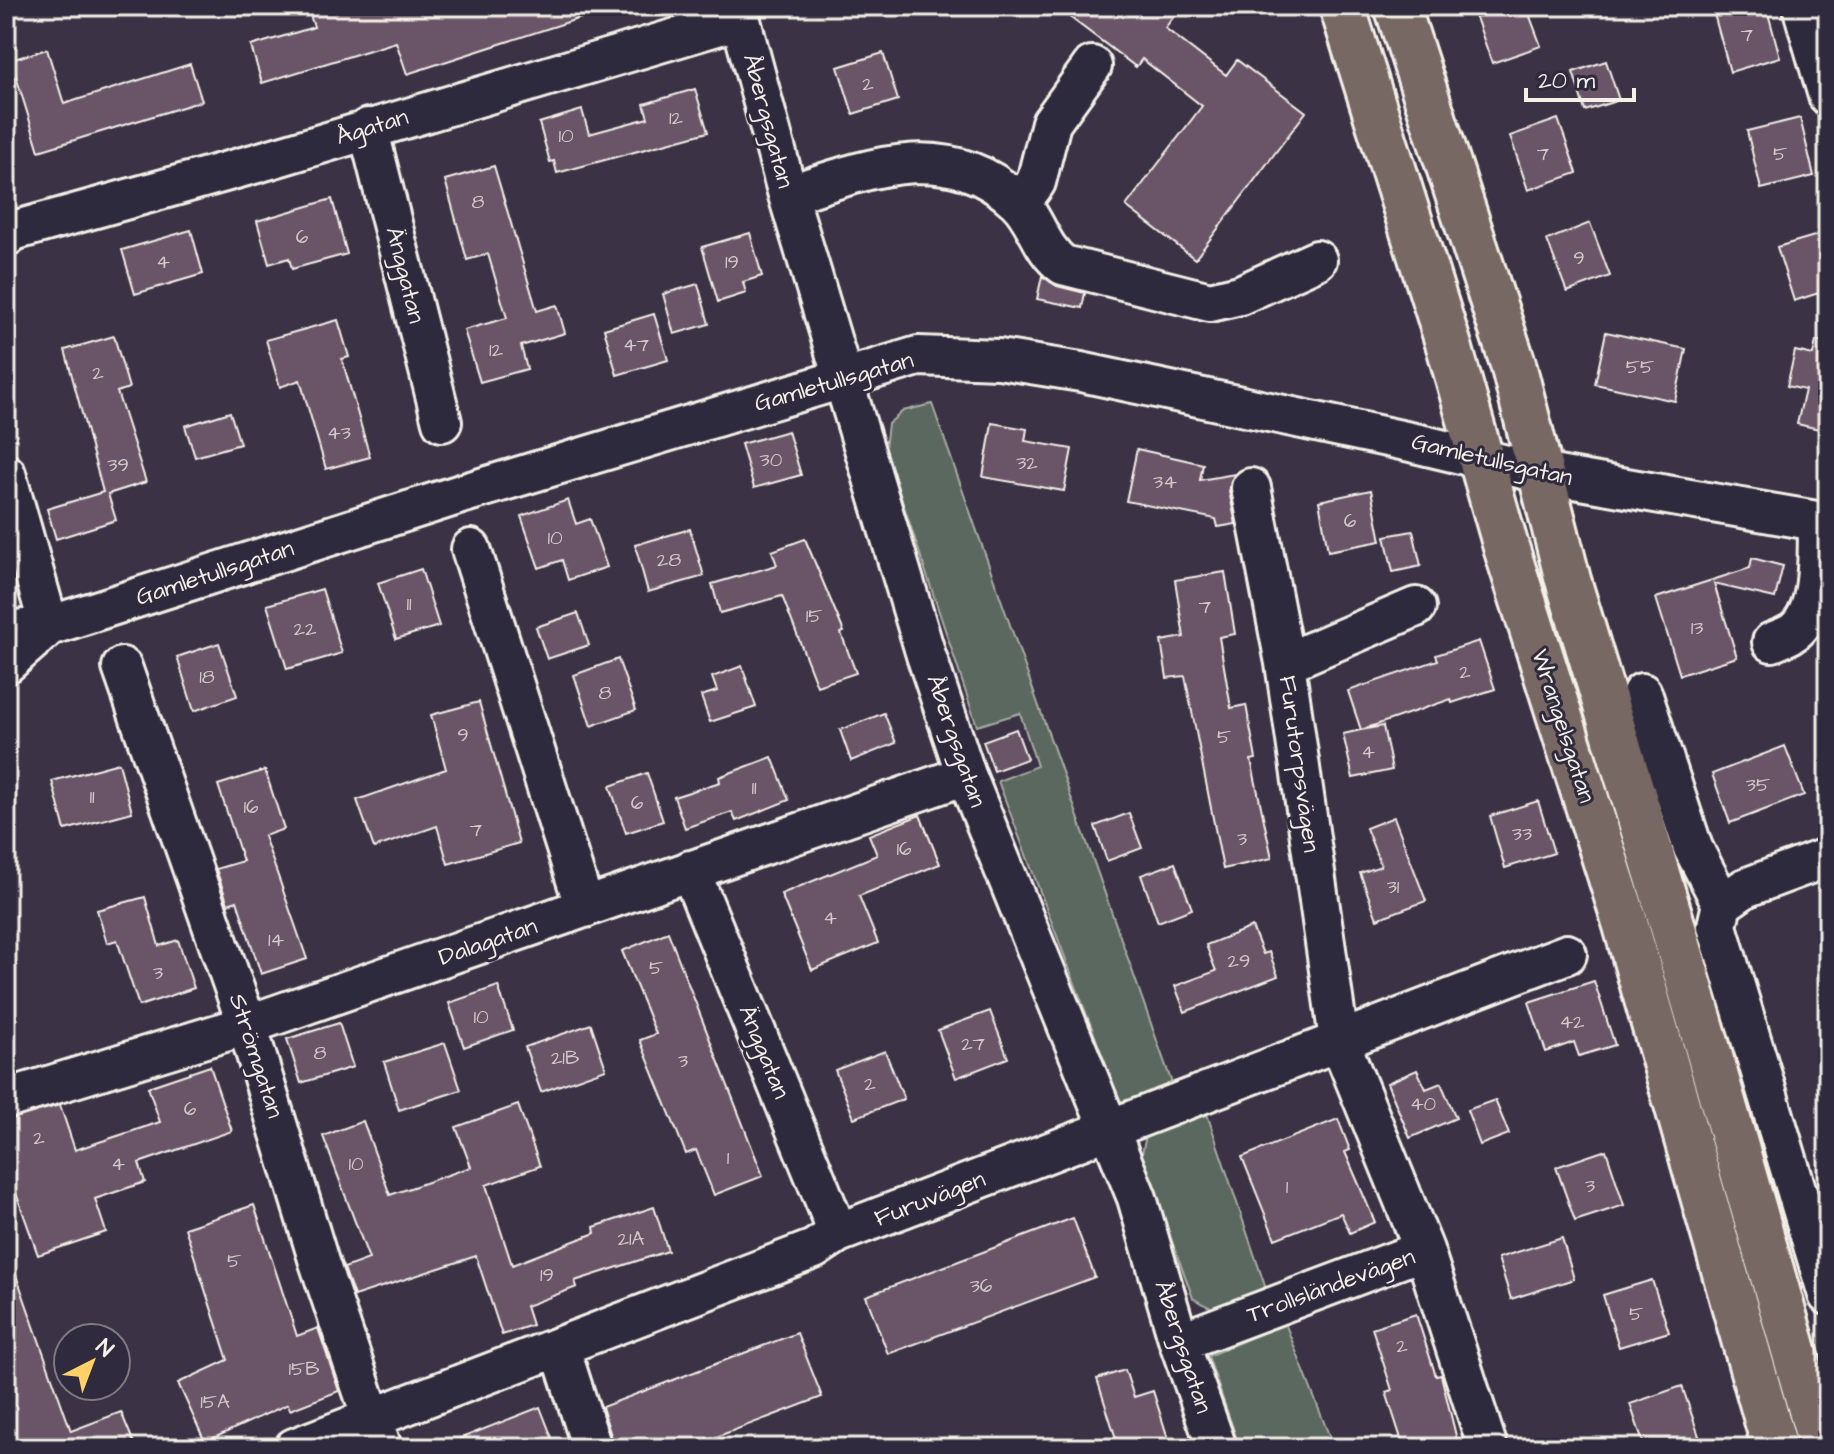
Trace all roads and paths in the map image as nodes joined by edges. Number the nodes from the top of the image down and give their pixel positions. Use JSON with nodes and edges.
{"nodes":[{"id":1,"x":1342,"y":6,"type":"edge"},
{"id":2,"x":1397,"y":6,"type":"edge"},
{"id":3,"x":1802,"y":6,"type":"edge"},
{"id":4,"x":739,"y":12,"type":"edge"},
{"id":5,"x":1092,"y":66,"type":"dead end"},
{"id":6,"x":1828,"y":96,"type":"edge"},
{"id":7,"x":368,"y":128,"type":"junction"},
{"id":8,"x":788,"y":195,"type":"junction"},
{"id":9,"x":1020,"y":204,"type":"junction"},
{"id":10,"x":6,"y":237,"type":"edge"},
{"id":11,"x":1317,"y":260,"type":"dead end"},
{"id":12,"x":842,"y":378,"type":"junction"},
{"id":13,"x":442,"y":422,"type":"dead end"},
{"id":14,"x":1480,"y":458,"type":"junction"},
{"id":15,"x":1540,"y":473,"type":"junction"},
{"id":16,"x":6,"y":474,"type":"edge"},
{"id":17,"x":1251,"y":488,"type":"dead end"},
{"id":18,"x":1823,"y":522,"type":"edge"},
{"id":19,"x":471,"y":549,"type":"dead end"},
{"id":20,"x":1416,"y":607,"type":"dead end"},
{"id":21,"x":49,"y":626,"type":"junction"},
{"id":22,"x":6,"y":631,"type":"edge"},
{"id":23,"x":1772,"y":642,"type":"dead end"},
{"id":24,"x":1285,"y":663,"type":"junction"},
{"id":25,"x":6,"y":664,"type":"edge"},
{"id":26,"x":122,"y":667,"type":"dead end"},
{"id":27,"x":1642,"y":693,"type":"dead end"},
{"id":28,"x":966,"y":775,"type":"junction"},
{"id":29,"x":1828,"y":857,"type":"edge"},
{"id":30,"x":690,"y":870,"type":"junction"},
{"id":31,"x":1722,"y":904,"type":"junction"},
{"id":32,"x":585,"y":908,"type":"junction"},
{"id":33,"x":1567,"y":954,"type":"dead end"},
{"id":34,"x":247,"y":1025,"type":"junction"},
{"id":35,"x":1339,"y":1040,"type":"junction"},
{"id":36,"x":6,"y":1099,"type":"edge"},
{"id":37,"x":1108,"y":1132,"type":"junction"},
{"id":38,"x":838,"y":1233,"type":"junction"},
{"id":39,"x":1424,"y":1250,"type":"junction"},
{"id":40,"x":1828,"y":1295,"type":"edge"},
{"id":41,"x":1179,"y":1342,"type":"junction"},
{"id":42,"x":560,"y":1348,"type":"junction"},
{"id":43,"x":377,"y":1434,"type":"edge"},
{"id":44,"x":294,"y":1448,"type":"edge"},
{"id":45,"x":592,"y":1448,"type":"edge"},
{"id":46,"x":1217,"y":1448,"type":"edge"},
{"id":47,"x":1488,"y":1448,"type":"edge"},
{"id":48,"x":1775,"y":1448,"type":"edge"},
{"id":49,"x":1822,"y":1448,"type":"edge"}],
"edges":[{"from":1,"to":14,"type":"main road","name":"Wrangelsgatan"},
{"from":2,"to":15,"type":"main road","name":"Wrangelsgatan"},
{"from":3,"to":6,"type":"street"},
{"from":4,"to":7,"type":"street","name":"Ågatan"},
{"from":4,"to":8,"type":"street","name":"Åbergsgatan"},
{"from":5,"to":9,"type":"street"},
{"from":7,"to":10,"type":"street","name":"Ågatan"},
{"from":7,"to":13,"type":"street","name":"Änggatan"},
{"from":8,"to":9,"type":"street"},
{"from":8,"to":12,"type":"street","name":"Åbergsgatan"},
{"from":9,"to":11,"type":"street"},
{"from":12,"to":14,"type":"street","name":"Gamletullsgatan"},
{"from":12,"to":21,"type":"street","name":"Gamletullsgatan"},
{"from":12,"to":28,"type":"street","name":"Åbergsgatan"},
{"from":14,"to":15,"type":"street","name":"Gamletullsgatan"},
{"from":14,"to":48,"type":"main road","name":"Wrangelsgatan"},
{"from":15,"to":18,"type":"street","name":"Gamletullsgatan"},
{"from":15,"to":49,"type":"main road","name":"Wrangelsgatan"},
{"from":16,"to":21,"type":"street"},
{"from":17,"to":24,"type":"street","name":"Furutorpsvägen"},
{"from":18,"to":23,"type":"street"},
{"from":19,"to":32,"type":"street"},
{"from":20,"to":24,"type":"street"},
{"from":21,"to":22,"type":"street","name":"Gamletullsgatan"},
{"from":21,"to":25,"type":"street","name":"Gamletullsgatan"},
{"from":24,"to":35,"type":"street","name":"Furutorpsvägen"},
{"from":26,"to":34,"type":"street","name":"Strömgatan"},
{"from":27,"to":31,"type":"street"},
{"from":28,"to":30,"type":"street","name":"Dalagatan"},
{"from":28,"to":37,"type":"street","name":"Åbergsgatan"},
{"from":29,"to":31,"type":"street"},
{"from":30,"to":32,"type":"street","name":"Dalagatan"},
{"from":30,"to":38,"type":"street","name":"Änggatan"},
{"from":31,"to":40,"type":"street"},
{"from":32,"to":34,"type":"street","name":"Dalagatan"},
{"from":33,"to":35,"type":"street","name":"Furuvägen"},
{"from":34,"to":36,"type":"street","name":"Dalagatan"},
{"from":34,"to":43,"type":"street","name":"Strömgatan"},
{"from":35,"to":37,"type":"street","name":"Furuvägen"},
{"from":35,"to":39,"type":"street","name":"Furutorpsvägen"},
{"from":37,"to":38,"type":"street","name":"Furuvägen"},
{"from":37,"to":41,"type":"street","name":"Åbergsgatan"},
{"from":38,"to":42,"type":"street","name":"Furuvägen"},
{"from":39,"to":41,"type":"street","name":"Trollsländevägen"},
{"from":39,"to":47,"type":"street","name":"Trollsländevägen"},
{"from":41,"to":46,"type":"street","name":"Åbergsgatan"},
{"from":42,"to":43,"type":"street","name":"Furuvägen"},
{"from":42,"to":45,"type":"street"},
{"from":43,"to":44,"type":"street","name":"Furuvägen"}]}
